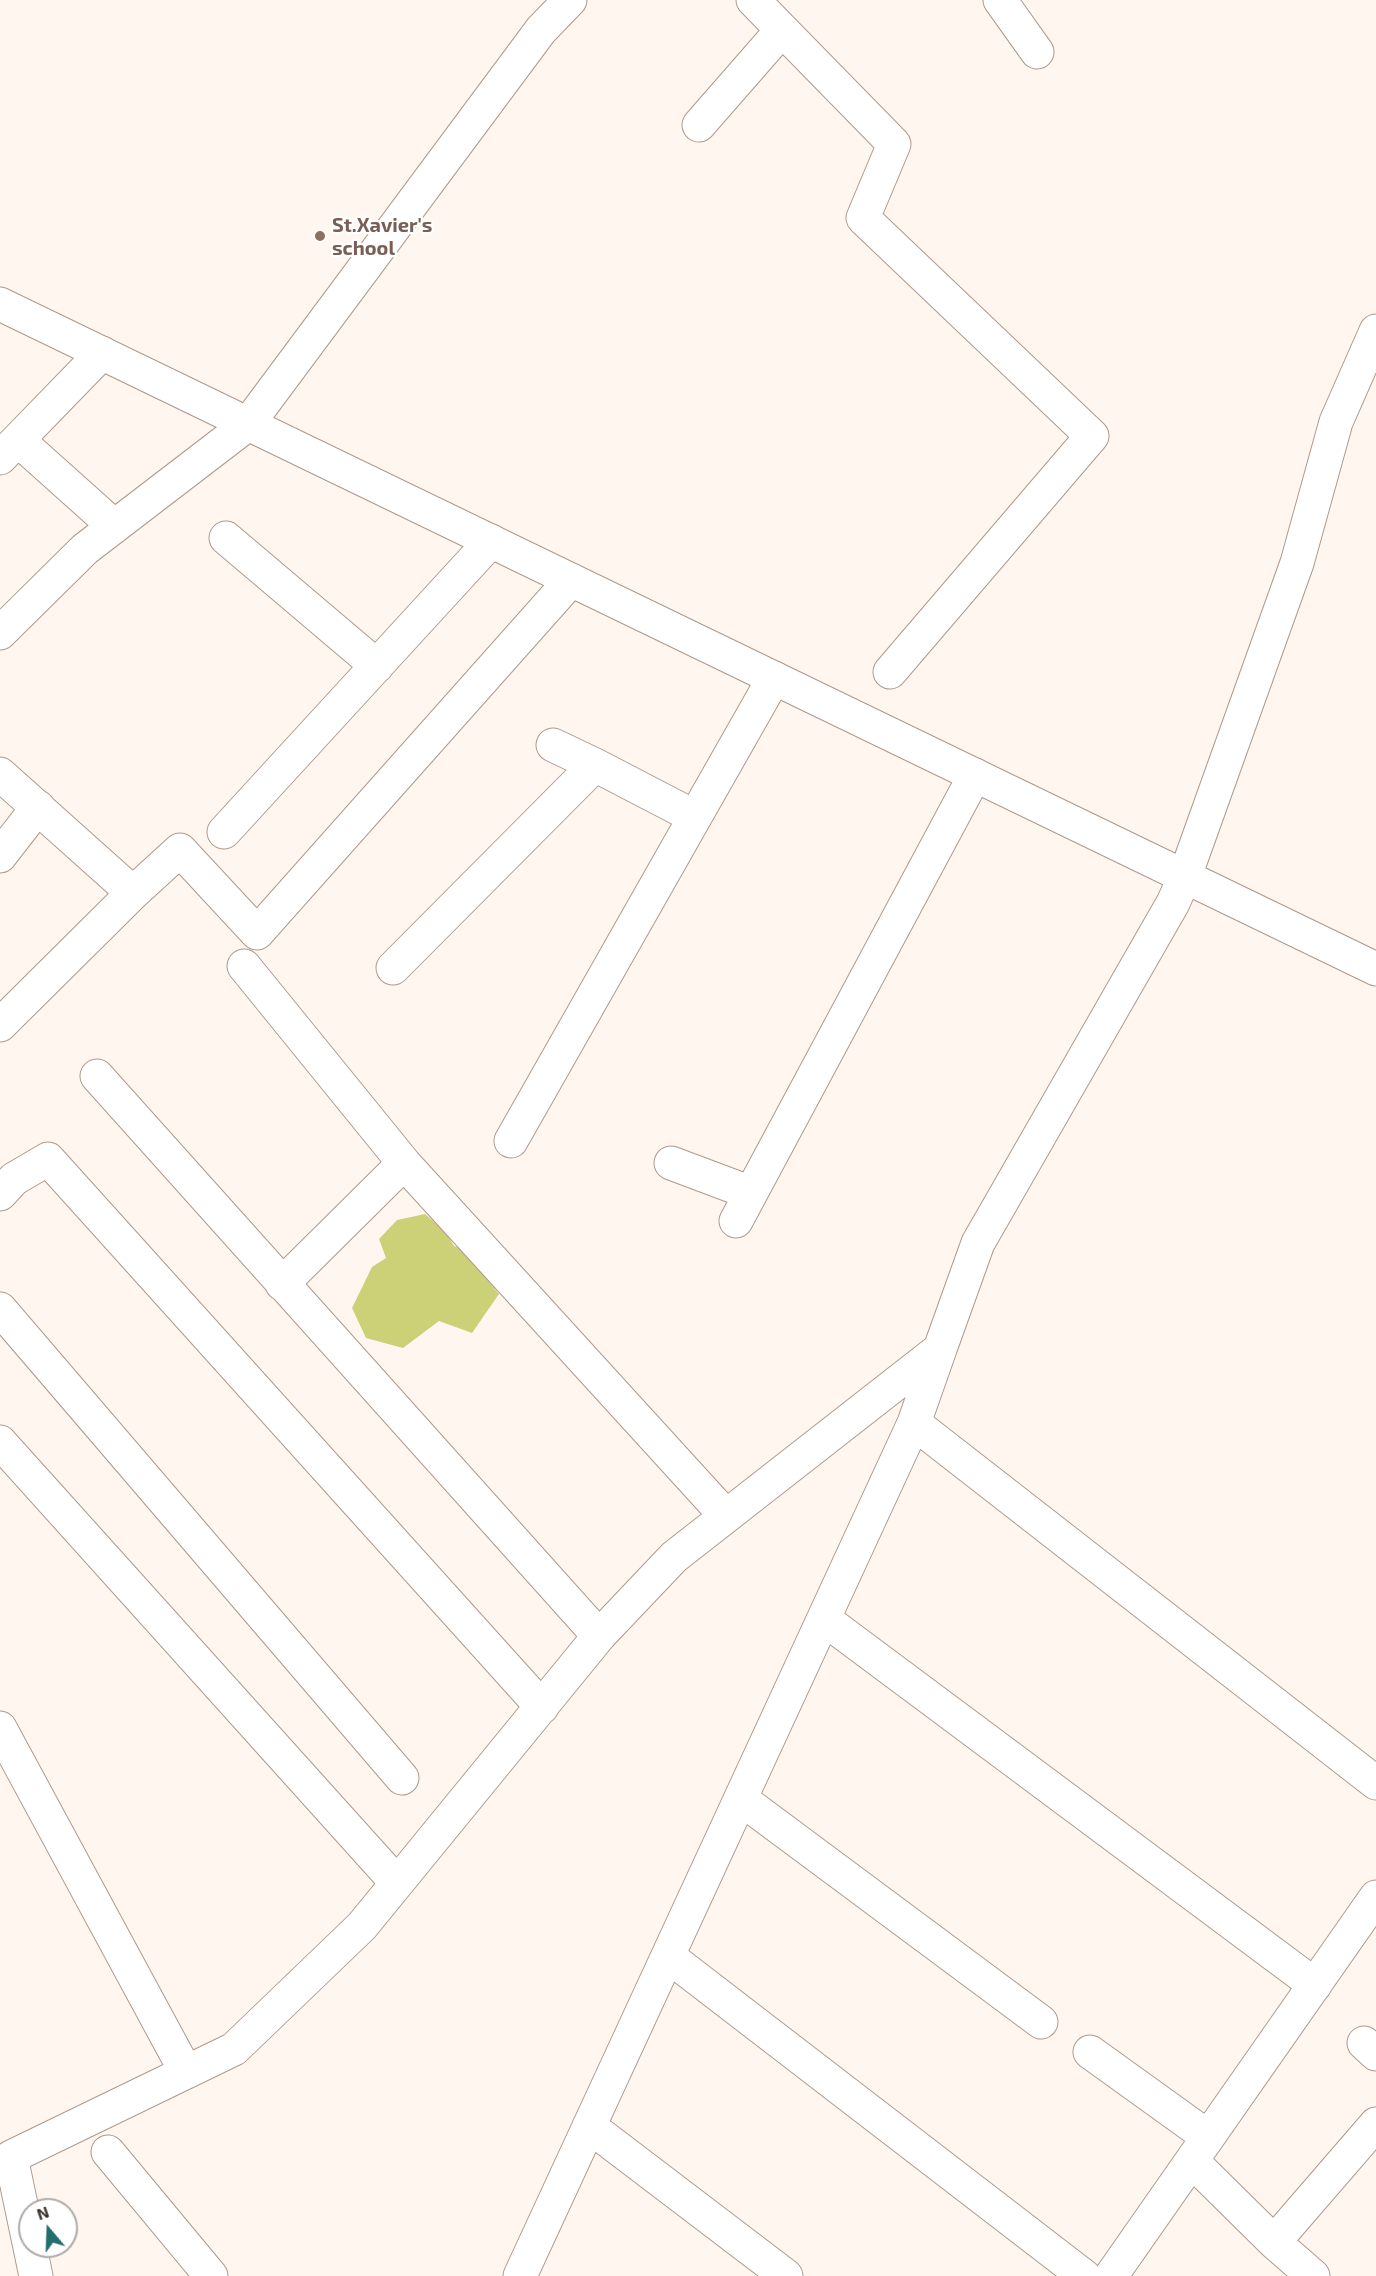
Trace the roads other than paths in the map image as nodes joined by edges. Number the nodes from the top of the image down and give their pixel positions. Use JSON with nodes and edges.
{"nodes":[{"id":1,"x":570,"y":0,"type":"edge"},
{"id":2,"x":753,"y":0,"type":"edge"},
{"id":3,"x":1000,"y":0,"type":"edge"},
{"id":4,"x":782,"y":30,"type":"junction"},
{"id":5,"x":1037,"y":52,"type":"dead end"},
{"id":6,"x":699,"y":125,"type":"dead end"},
{"id":7,"x":0,"y":304,"type":"edge"},
{"id":8,"x":1376,"y":331,"type":"edge"},
{"id":9,"x":102,"y":353,"type":"junction"},
{"id":10,"x":248,"y":424,"type":"junction"},
{"id":11,"x":9,"y":449,"type":"edge"},
{"id":12,"x":114,"y":526,"type":"junction"},
{"id":13,"x":226,"y":538,"type":"dead end"},
{"id":14,"x":491,"y":541,"type":"junction"},
{"id":15,"x":571,"y":580,"type":"junction"},
{"id":16,"x":2,"y":628,"type":"edge"},
{"id":17,"x":377,"y":666,"type":"junction"},
{"id":18,"x":890,"y":672,"type":"dead end"},
{"id":19,"x":774,"y":678,"type":"junction"},
{"id":20,"x":554,"y":745,"type":"dead end"},
{"id":21,"x":595,"y":765,"type":"junction"},
{"id":22,"x":0,"y":774,"type":"edge"},
{"id":23,"x":975,"y":775,"type":"junction"},
{"id":24,"x":38,"y":807,"type":"junction"},
{"id":25,"x":695,"y":817,"type":"junction"},
{"id":26,"x":224,"y":832,"type":"dead end"},
{"id":27,"x":0,"y":856,"type":"edge"},
{"id":28,"x":1185,"y":876,"type":"junction"},
{"id":29,"x":134,"y":893,"type":"junction"},
{"id":30,"x":244,"y":966,"type":"dead end"},
{"id":31,"x":393,"y":968,"type":"dead end"},
{"id":32,"x":1376,"y":969,"type":"edge"},
{"id":33,"x":2,"y":1021,"type":"edge"},
{"id":34,"x":97,"y":1076,"type":"dead end"},
{"id":35,"x":511,"y":1141,"type":"dead end"},
{"id":36,"x":404,"y":1163,"type":"junction"},
{"id":37,"x":671,"y":1163,"type":"dead end"},
{"id":38,"x":0,"y":1194,"type":"edge"},
{"id":39,"x":282,"y":1284,"type":"junction"},
{"id":40,"x":0,"y":1309,"type":"edge"},
{"id":41,"x":940,"y":1349,"type":"junction"},
{"id":42,"x":914,"y":1423,"type":"junction"},
{"id":43,"x":0,"y":1442,"type":"edge"},
{"id":44,"x":726,"y":1516,"type":"junction"},
{"id":45,"x":824,"y":1619,"type":"junction"},
{"id":46,"x":599,"y":1636,"type":"junction"},
{"id":47,"x":542,"y":1707,"type":"junction"},
{"id":48,"x":0,"y":1728,"type":"edge"},
{"id":49,"x":402,"y":1778,"type":"dead end"},
{"id":50,"x":1376,"y":1783,"type":"edge"},
{"id":51,"x":741,"y":1799,"type":"junction"},
{"id":52,"x":397,"y":1883,"type":"junction"},
{"id":53,"x":1376,"y":1897,"type":"edge"},
{"id":54,"x":668,"y":1956,"type":"junction"},
{"id":55,"x":1315,"y":1985,"type":"junction"},
{"id":56,"x":1041,"y":2022,"type":"dead end"},
{"id":57,"x":1090,"y":2052,"type":"dead end"},
{"id":58,"x":186,"y":2072,"type":"junction"},
{"id":59,"x":1376,"y":2124,"type":"edge"},
{"id":60,"x":589,"y":2127,"type":"junction"},
{"id":61,"x":1200,"y":2149,"type":"junction"},
{"id":62,"x":4,"y":2152,"type":"edge"},
{"id":63,"x":108,"y":2152,"type":"dead end"},
{"id":64,"x":1274,"y":2241,"type":"junction"},
{"id":65,"x":198,"y":2271,"type":"edge"},
{"id":66,"x":36,"y":2276,"type":"edge"},
{"id":67,"x":520,"y":2276,"type":"edge"},
{"id":68,"x":786,"y":2276,"type":"edge"},
{"id":69,"x":1084,"y":2276,"type":"edge"},
{"id":70,"x":1111,"y":2276,"type":"edge"},
{"id":71,"x":1313,"y":2276,"type":"edge"}],
"edges":[{"from":1,"to":10,"type":"street"},
{"from":2,"to":4,"type":"street"},
{"from":3,"to":5,"type":"street"},
{"from":4,"to":6,"type":"street"},
{"from":4,"to":18,"type":"street"},
{"from":7,"to":9,"type":"street"},
{"from":8,"to":28,"type":"street"},
{"from":9,"to":10,"type":"street"},
{"from":9,"to":11,"type":"street"},
{"from":10,"to":12,"type":"street"},
{"from":10,"to":14,"type":"street"},
{"from":11,"to":12,"type":"street"},
{"from":12,"to":16,"type":"street"},
{"from":13,"to":17,"type":"street"},
{"from":14,"to":15,"type":"street"},
{"from":14,"to":17,"type":"street"},
{"from":15,"to":19,"type":"street"},
{"from":15,"to":29,"type":"street"},
{"from":17,"to":26,"type":"street"},
{"from":19,"to":23,"type":"street"},
{"from":19,"to":25,"type":"street"},
{"from":20,"to":21,"type":"street"},
{"from":21,"to":25,"type":"street"},
{"from":21,"to":31,"type":"street"},
{"from":22,"to":24,"type":"street"},
{"from":23,"to":28,"type":"street"},
{"from":23,"to":37,"type":"street"},
{"from":24,"to":27,"type":"street"},
{"from":24,"to":29,"type":"street"},
{"from":25,"to":35,"type":"street"},
{"from":28,"to":32,"type":"street"},
{"from":28,"to":41,"type":"street"},
{"from":29,"to":33,"type":"street"},
{"from":30,"to":36,"type":"street"},
{"from":34,"to":39,"type":"street"},
{"from":36,"to":39,"type":"street"},
{"from":36,"to":44,"type":"street"},
{"from":38,"to":47,"type":"street"},
{"from":39,"to":46,"type":"street"},
{"from":40,"to":49,"type":"street"},
{"from":41,"to":42,"type":"street"},
{"from":41,"to":44,"type":"street"},
{"from":42,"to":45,"type":"street"},
{"from":42,"to":50,"type":"street"},
{"from":43,"to":52,"type":"street"},
{"from":44,"to":46,"type":"street"},
{"from":45,"to":51,"type":"street"},
{"from":45,"to":55,"type":"street"},
{"from":46,"to":47,"type":"street"},
{"from":47,"to":52,"type":"street"},
{"from":48,"to":58,"type":"street"},
{"from":51,"to":54,"type":"street"},
{"from":51,"to":56,"type":"street"},
{"from":52,"to":58,"type":"street"},
{"from":53,"to":55,"type":"street"},
{"from":54,"to":60,"type":"street"},
{"from":54,"to":69,"type":"street"},
{"from":55,"to":61,"type":"street"},
{"from":57,"to":61,"type":"street"},
{"from":58,"to":62,"type":"street"},
{"from":59,"to":64,"type":"street"},
{"from":60,"to":67,"type":"street"},
{"from":60,"to":68,"type":"street"},
{"from":61,"to":64,"type":"street"},
{"from":61,"to":70,"type":"street"},
{"from":62,"to":66,"type":"street"},
{"from":63,"to":65,"type":"street"},
{"from":64,"to":71,"type":"street"}]}
